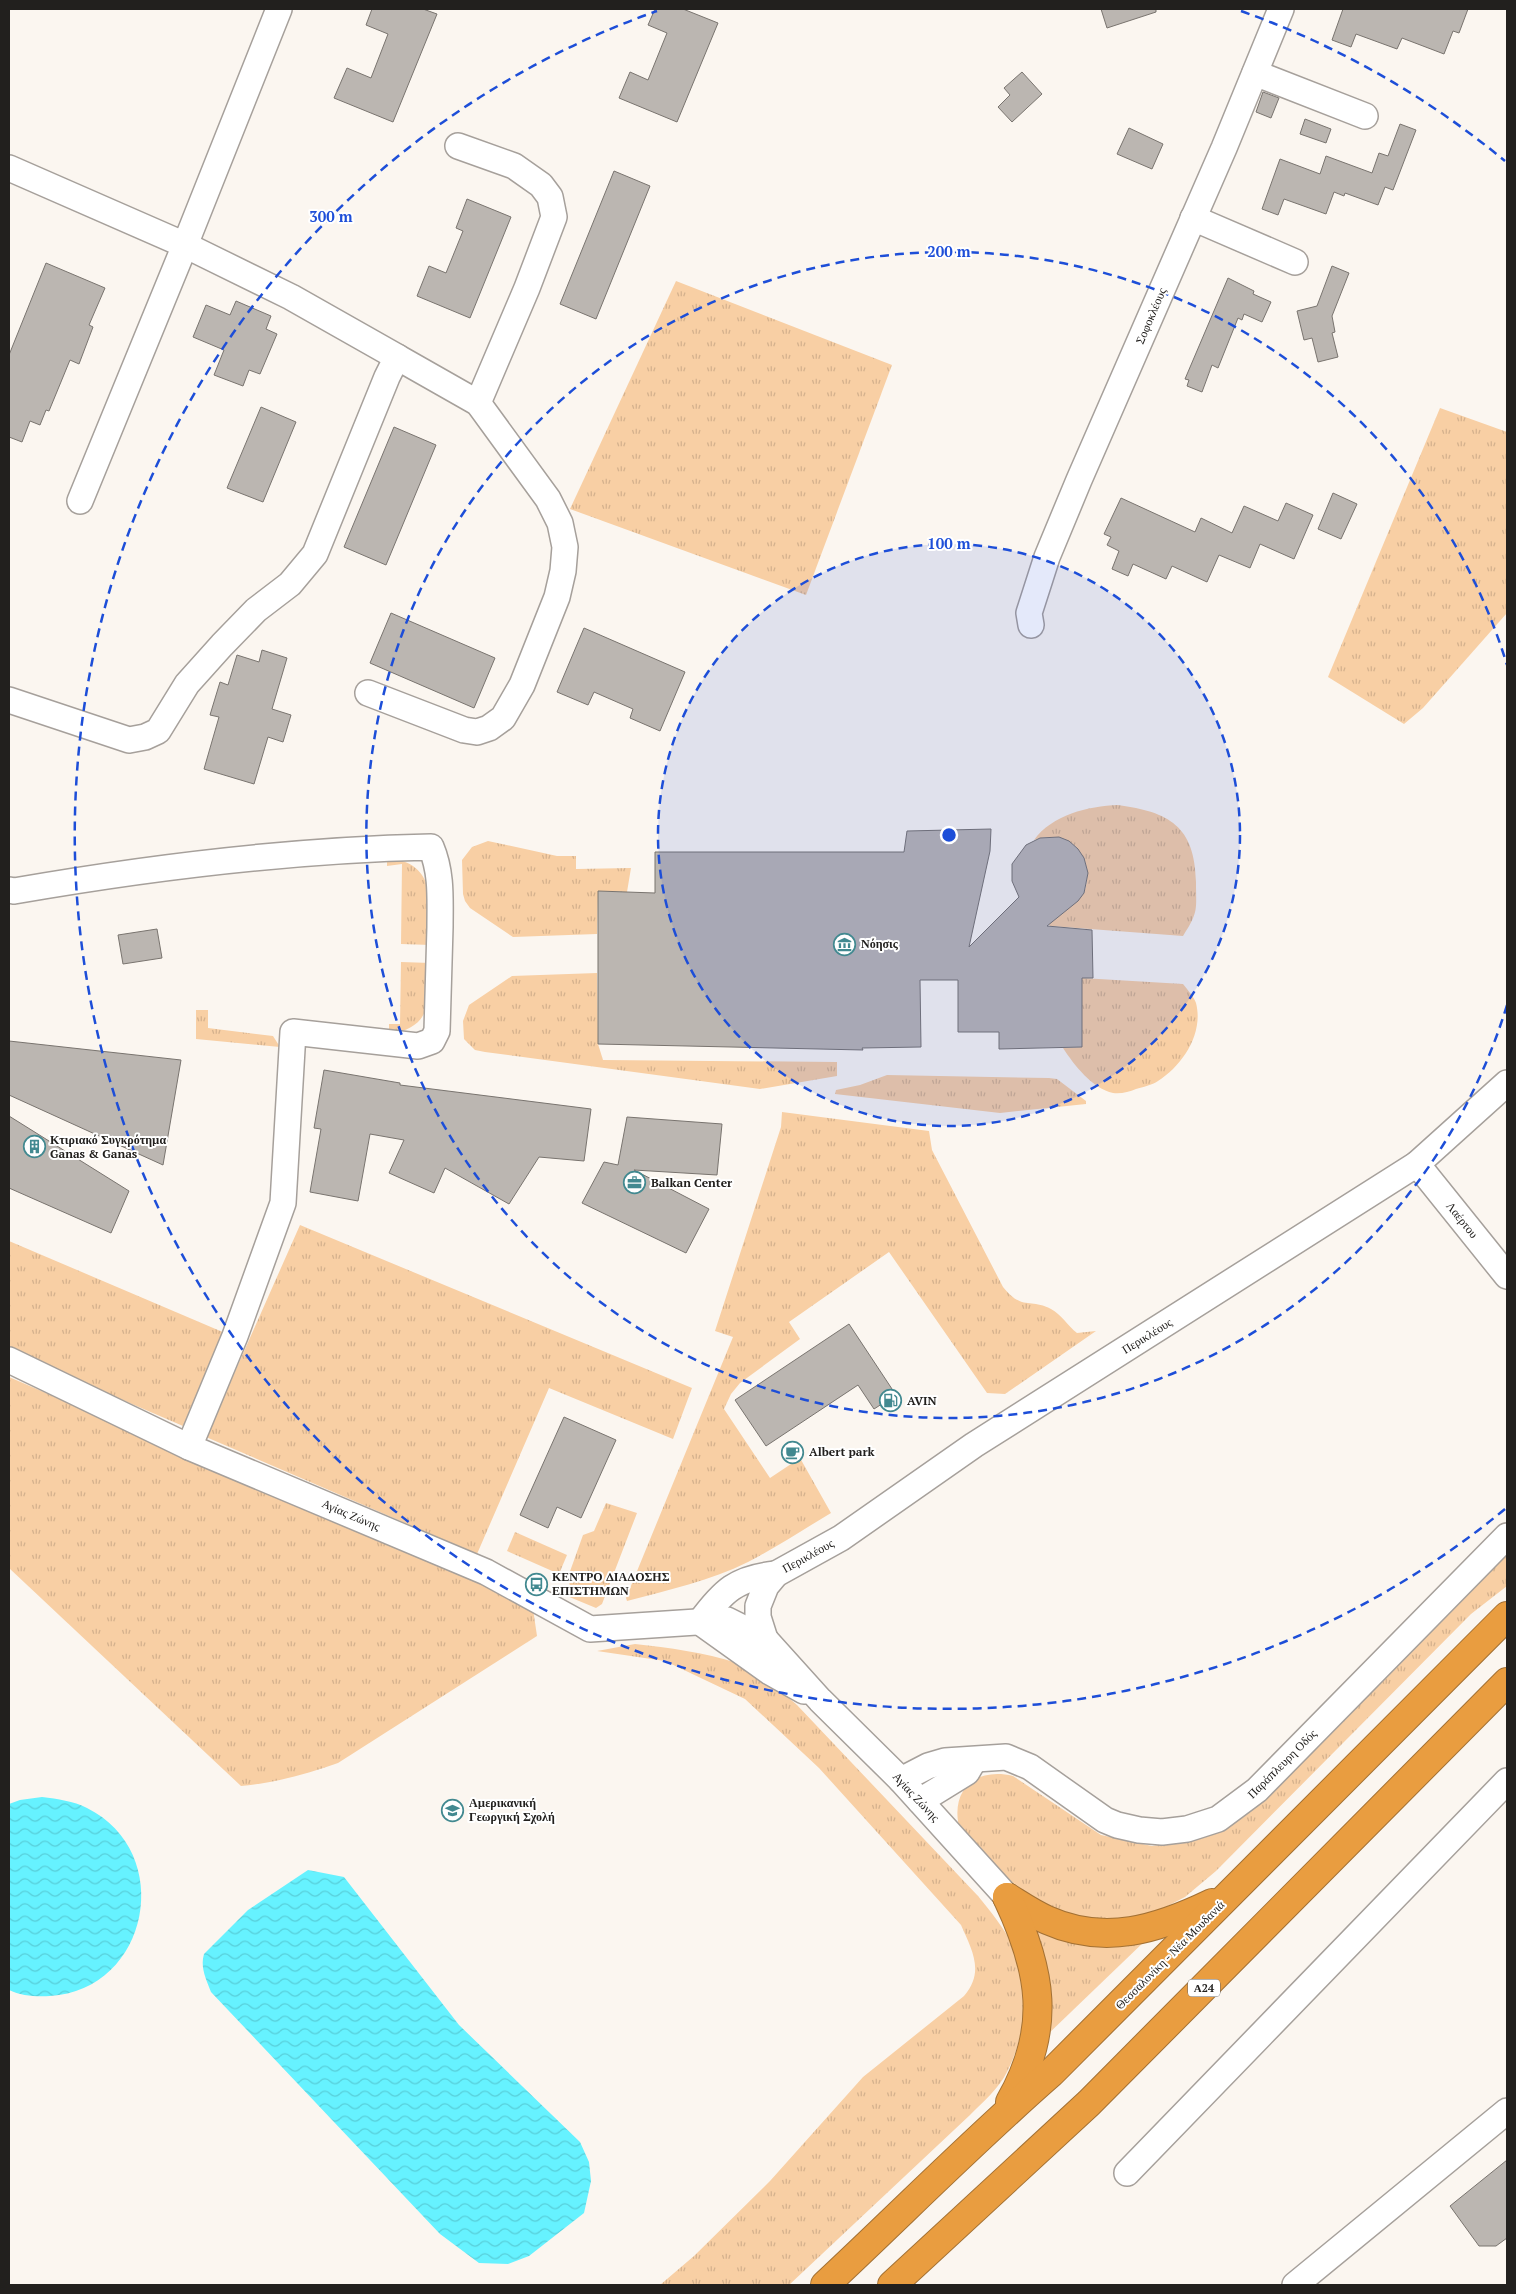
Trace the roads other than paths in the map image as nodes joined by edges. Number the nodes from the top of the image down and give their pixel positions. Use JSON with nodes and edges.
{"nodes":[{"id":1,"x":279,"y":9,"type":"edge"},
{"id":2,"x":1281,"y":9,"type":"edge"},
{"id":3,"x":1255,"y":73,"type":"junction"},
{"id":4,"x":1365,"y":116,"type":"dead end"},
{"id":5,"x":458,"y":146,"type":"dead end"},
{"id":6,"x":9,"y":168,"type":"edge"},
{"id":7,"x":1193,"y":218,"type":"junction"},
{"id":8,"x":185,"y":245,"type":"junction"},
{"id":9,"x":1295,"y":262,"type":"dead end"},
{"id":10,"x":398,"y":357,"type":"junction"},
{"id":11,"x":478,"y":403,"type":"junction"},
{"id":12,"x":80,"y":501,"type":"dead end"},
{"id":13,"x":1031,"y":625,"type":"dead end"},
{"id":14,"x":368,"y":693,"type":"dead end"},
{"id":15,"x":9,"y":700,"type":"edge"},
{"id":16,"x":9,"y":890,"type":"edge"},
{"id":17,"x":1507,"y":1083,"type":"edge"},
{"id":18,"x":1417,"y":1164,"type":"junction"},
{"id":19,"x":1507,"y":1276,"type":"edge"},
{"id":20,"x":9,"y":1360,"type":"edge"},
{"id":21,"x":189,"y":1447,"type":"junction"},
{"id":22,"x":1507,"y":1536,"type":"edge"},
{"id":23,"x":771,"y":1580,"type":"junction"},
{"id":24,"x":1507,"y":1616,"type":"edge"},
{"id":25,"x":700,"y":1622,"type":"junction"},
{"id":26,"x":765,"y":1639,"type":"junction"},
{"id":27,"x":1507,"y":1682,"type":"edge"},
{"id":28,"x":820,"y":1700,"type":"junction"},
{"id":29,"x":974,"y":1760,"type":"junction"},
{"id":30,"x":901,"y":1780,"type":"junction"},
{"id":31,"x":1507,"y":1781,"type":"edge"},
{"id":32,"x":948,"y":1784,"type":"junction"},
{"id":33,"x":920,"y":1801,"type":"junction"},
{"id":34,"x":956,"y":1840,"type":"junction"},
{"id":35,"x":1230,"y":1895,"type":"junction"},
{"id":36,"x":1007,"y":1897,"type":"junction"},
{"id":37,"x":1507,"y":2111,"type":"edge"},
{"id":38,"x":1001,"y":2117,"type":"junction"},
{"id":39,"x":1127,"y":2173,"type":"dead end"},
{"id":40,"x":824,"y":2285,"type":"edge"},
{"id":41,"x":892,"y":2285,"type":"edge"},
{"id":42,"x":1295,"y":2285,"type":"edge"}],
"edges":[{"from":1,"to":8,"type":"street"},
{"from":2,"to":3,"type":"street","name":"Σοφοκλέους"},
{"from":3,"to":4,"type":"street"},
{"from":3,"to":7,"type":"street","name":"Σοφοκλέους"},
{"from":5,"to":11,"type":"street"},
{"from":6,"to":8,"type":"street"},
{"from":7,"to":9,"type":"street"},
{"from":7,"to":13,"type":"street","name":"Σοφοκλέους"},
{"from":8,"to":10,"type":"street"},
{"from":8,"to":12,"type":"street"},
{"from":10,"to":11,"type":"street"},
{"from":10,"to":15,"type":"street"},
{"from":11,"to":14,"type":"street"},
{"from":16,"to":21,"type":"street"},
{"from":17,"to":18,"type":"street","name":"Περικλέους"},
{"from":18,"to":19,"type":"street","name":"Λαέρτου"},
{"from":18,"to":23,"type":"street","name":"Περικλέους"},
{"from":20,"to":21,"type":"street","name":"Αγίας Ζώνης"},
{"from":21,"to":25,"type":"street","name":"Αγίας Ζώνης"},
{"from":22,"to":29,"type":"street","name":"Παράπλευρη Οδός"},
{"from":23,"to":25,"type":"street","name":"Περικλέους"},
{"from":23,"to":26,"type":"street"},
{"from":24,"to":35,"type":"highway","name":"Θεσσαλονίκη - Νέα Μουδανιά"},
{"from":25,"to":26,"type":"street","name":"Αγίας Ζώνης"},
{"from":25,"to":28,"type":"street"},
{"from":26,"to":28,"type":"street"},
{"from":27,"to":41,"type":"highway","number":"Α24"},
{"from":28,"to":30,"type":"street","name":"Αγίας Ζώνης"},
{"from":29,"to":30,"type":"street","name":"Παράπλευρη Οδός"},
{"from":29,"to":32,"type":"street"},
{"from":30,"to":33,"type":"street","name":"Αγίας Ζώνης"},
{"from":31,"to":39,"type":"street"},
{"from":32,"to":33,"type":"street"},
{"from":32,"to":34,"type":"street"},
{"from":33,"to":34,"type":"street","name":"Αγίας Ζώνης"},
{"from":34,"to":36,"type":"street","name":"Αγίας Ζώνης"},
{"from":35,"to":36,"type":"highway"},
{"from":35,"to":38,"type":"highway","name":"Θεσσαλονίκη - Νέα Μουδανιά"},
{"from":36,"to":38,"type":"highway"},
{"from":37,"to":42,"type":"street"},
{"from":38,"to":40,"type":"highway","name":"Θεσσαλονίκη - Νέα Μουδανιά"}]}
